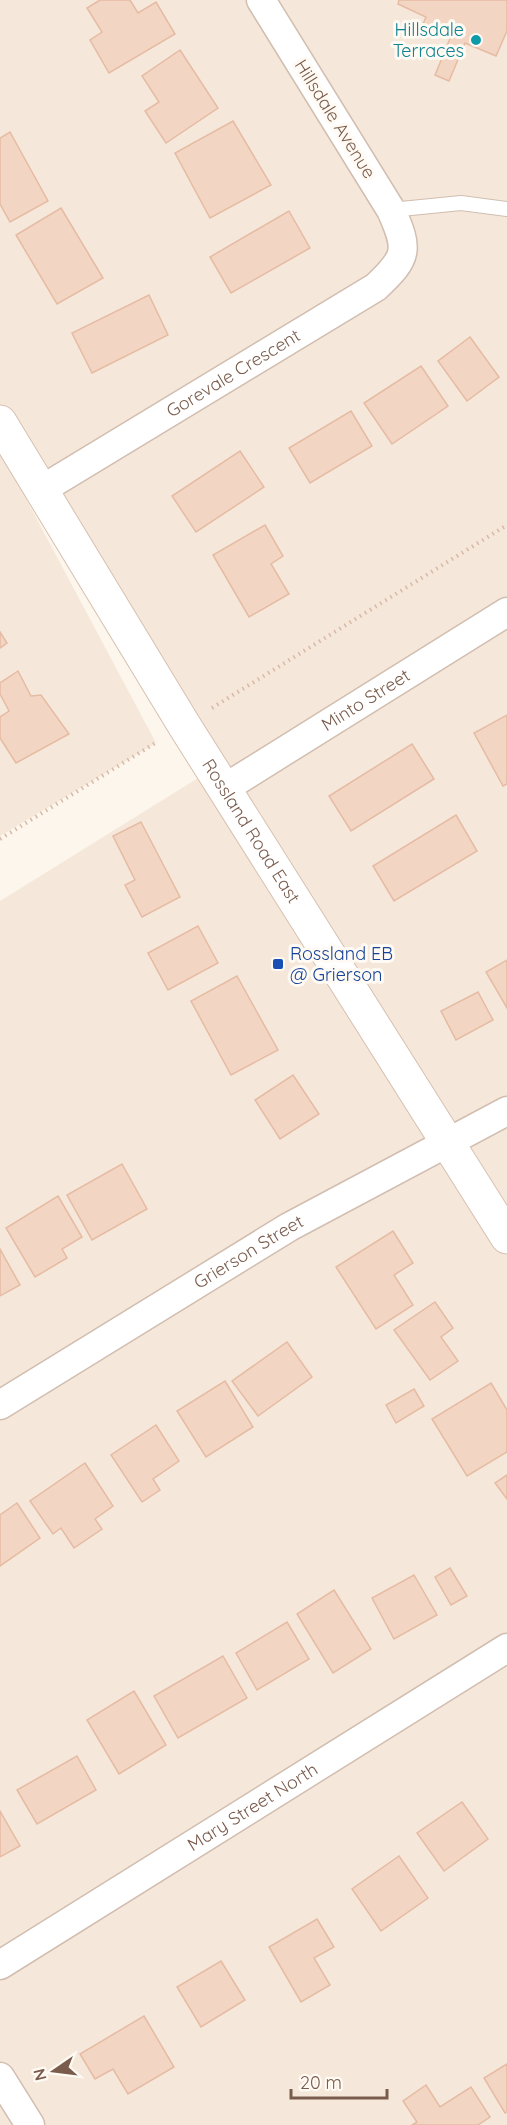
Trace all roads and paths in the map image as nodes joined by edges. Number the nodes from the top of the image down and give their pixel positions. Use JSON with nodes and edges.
{"nodes":[{"id":1,"x":261,"y":0,"type":"edge"},
{"id":2,"x":507,"y":209,"type":"edge"},
{"id":3,"x":392,"y":210,"type":"junction"},
{"id":4,"x":404,"y":239,"type":"joint"},
{"id":5,"x":0,"y":422,"type":"edge"},
{"id":6,"x":41,"y":490,"type":"junction"},
{"id":7,"x":507,"y":525,"type":"edge"},
{"id":8,"x":507,"y":612,"type":"edge"},
{"id":9,"x":222,"y":701,"type":"dead end"},
{"id":10,"x":156,"y":743,"type":"dead end"},
{"id":11,"x":225,"y":788,"type":"junction"},
{"id":12,"x":0,"y":839,"type":"edge"},
{"id":13,"x":507,"y":1111,"type":"edge"},
{"id":14,"x":449,"y":1144,"type":"junction"},
{"id":15,"x":507,"y":1237,"type":"edge"},
{"id":16,"x":0,"y":1405,"type":"edge"},
{"id":17,"x":507,"y":1648,"type":"edge"},
{"id":18,"x":0,"y":1965,"type":"edge"},
{"id":19,"x":0,"y":2077,"type":"edge"},
{"id":20,"x":30,"y":2125,"type":"edge"}],
"edges":[{"from":1,"to":3,"type":"street","name":"Hillsdale Avenue"},
{"from":2,"to":3,"type":"lane"},
{"from":3,"to":4,"type":"street","name":"Hillsdale Avenue"},
{"from":4,"to":6,"type":"street","name":"Gorevale Crescent"},
{"from":5,"to":6,"type":"main road","name":"Rossland Road East"},
{"from":6,"to":11,"type":"main road","name":"Rossland Road East"},
{"from":7,"to":9,"type":"path"},
{"from":8,"to":11,"type":"street","name":"Minto Street"},
{"from":10,"to":12,"type":"path"},
{"from":11,"to":14,"type":"main road","name":"Rossland Road East"},
{"from":13,"to":14,"type":"street","name":"Grierson Street"},
{"from":14,"to":15,"type":"main road","name":"Rossland Road East"},
{"from":14,"to":16,"type":"street","name":"Grierson Street"},
{"from":17,"to":18,"type":"street","name":"Mary Street North"},
{"from":19,"to":20,"type":"street"}]}
